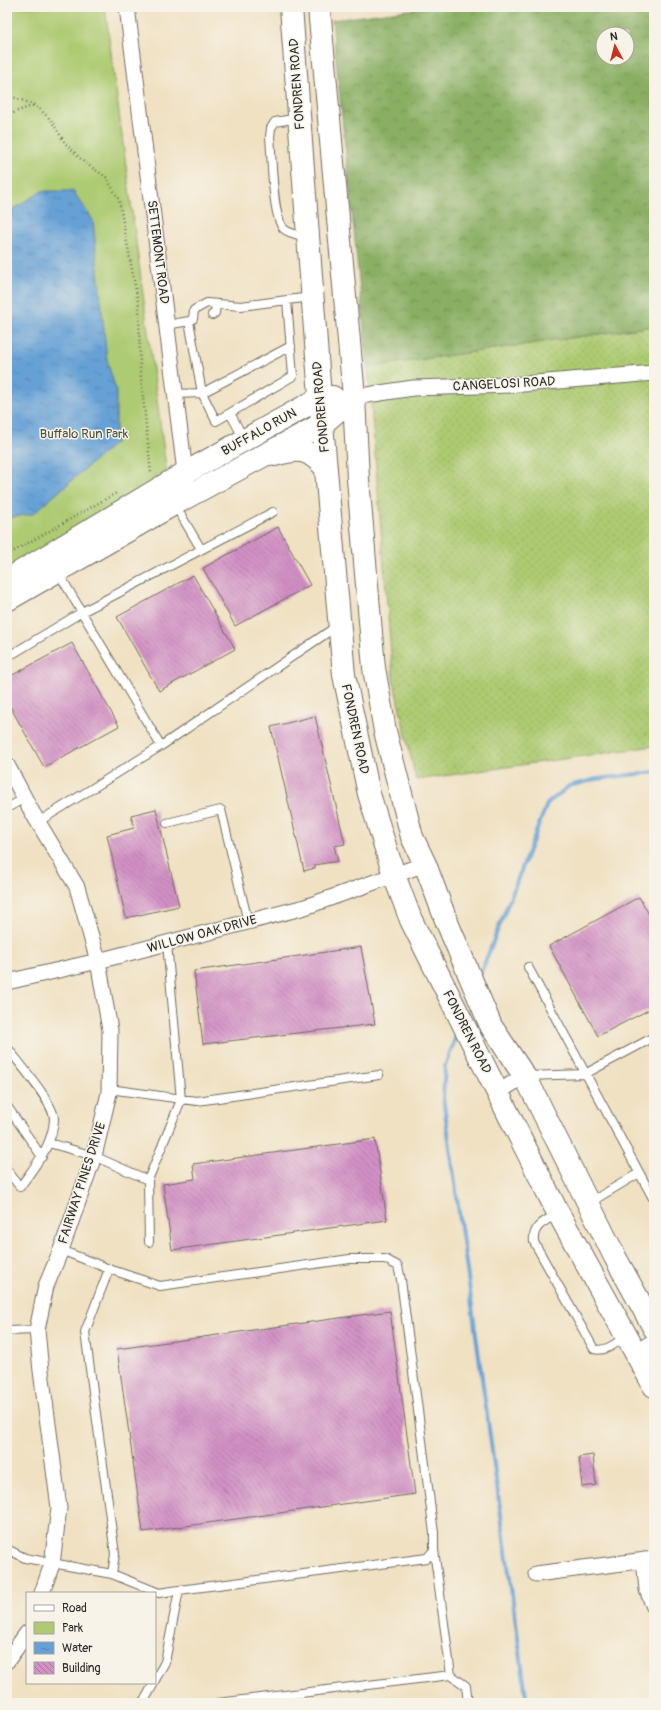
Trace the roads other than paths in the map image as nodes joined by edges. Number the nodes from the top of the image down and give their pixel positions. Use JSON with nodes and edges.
{"nodes":[{"id":1,"x":127,"y":7,"type":"edge"},
{"id":2,"x":291,"y":7,"type":"edge"},
{"id":3,"x":319,"y":7,"type":"edge"},
{"id":4,"x":322,"y":42,"type":"junction"},
{"id":5,"x":294,"y":45,"type":"junction"},
{"id":6,"x":299,"y":118,"type":"junction"},
{"id":7,"x":340,"y":234,"type":"junction"},
{"id":8,"x":308,"y":237,"type":"junction"},
{"id":9,"x":313,"y":297,"type":"junction"},
{"id":10,"x":287,"y":300,"type":"junction"},
{"id":11,"x":216,"y":304,"type":"junction"},
{"id":12,"x":212,"y":315,"type":"dead end"},
{"id":13,"x":194,"y":320,"type":"junction"},
{"id":14,"x":167,"y":325,"type":"junction"},
{"id":15,"x":291,"y":346,"type":"junction"},
{"id":16,"x":654,"y":374,"type":"edge"},
{"id":17,"x":202,"y":393,"type":"junction"},
{"id":18,"x":175,"y":394,"type":"junction"},
{"id":19,"x":354,"y":396,"type":"junction"},
{"id":20,"x":320,"y":398,"type":"junction"},
{"id":21,"x":233,"y":408,"type":"junction"},
{"id":22,"x":322,"y":424,"type":"junction"},
{"id":23,"x":244,"y":440,"type":"junction"},
{"id":24,"x":254,"y":461,"type":"junction"},
{"id":25,"x":326,"y":468,"type":"junction"},
{"id":26,"x":185,"y":473,"type":"junction"},
{"id":27,"x":181,"y":501,"type":"junction"},
{"id":28,"x":273,"y":512,"type":"dead end"},
{"id":29,"x":201,"y":549,"type":"junction"},
{"id":30,"x":58,"y":571,"type":"junction"},
{"id":31,"x":7,"y":580,"type":"edge"},
{"id":32,"x":7,"y":600,"type":"edge"},
{"id":33,"x":82,"y":612,"type":"junction"},
{"id":34,"x":340,"y":624,"type":"junction"},
{"id":35,"x":14,"y":653,"type":"dead end"},
{"id":36,"x":374,"y":668,"type":"junction"},
{"id":37,"x":344,"y":675,"type":"junction"},
{"id":38,"x":161,"y":746,"type":"junction"},
{"id":39,"x":7,"y":764,"type":"edge"},
{"id":40,"x":25,"y":798,"type":"junction"},
{"id":41,"x":7,"y":808,"type":"edge"},
{"id":42,"x":38,"y":822,"type":"junction"},
{"id":43,"x":167,"y":823,"type":"dead end"},
{"id":44,"x":425,"y":864,"type":"junction"},
{"id":45,"x":394,"y":875,"type":"junction"},
{"id":46,"x":248,"y":922,"type":"junction"},
{"id":47,"x":167,"y":943,"type":"junction"},
{"id":48,"x":98,"y":961,"type":"junction"},
{"id":49,"x":528,"y":967,"type":"dead end"},
{"id":50,"x":7,"y":982,"type":"edge"},
{"id":51,"x":654,"y":1037,"type":"edge"},
{"id":52,"x":7,"y":1047,"type":"edge"},
{"id":53,"x":585,"y":1074,"type":"junction"},
{"id":54,"x":380,"y":1075,"type":"dead end"},
{"id":55,"x":524,"y":1076,"type":"junction"},
{"id":56,"x":109,"y":1089,"type":"junction"},
{"id":57,"x":498,"y":1093,"type":"junction"},
{"id":58,"x":181,"y":1100,"type":"junction"},
{"id":59,"x":7,"y":1106,"type":"edge"},
{"id":60,"x":48,"y":1143,"type":"junction"},
{"id":61,"x":94,"y":1156,"type":"junction"},
{"id":62,"x":42,"y":1157,"type":"junction"},
{"id":63,"x":7,"y":1170,"type":"edge"},
{"id":64,"x":639,"y":1173,"type":"junction"},
{"id":65,"x":148,"y":1180,"type":"junction"},
{"id":66,"x":654,"y":1200,"type":"edge"},
{"id":67,"x":590,"y":1207,"type":"junction"},
{"id":68,"x":561,"y":1219,"type":"junction"},
{"id":69,"x":148,"y":1242,"type":"dead end"},
{"id":70,"x":61,"y":1250,"type":"junction"},
{"id":71,"x":109,"y":1269,"type":"junction"},
{"id":72,"x":654,"y":1328,"type":"edge"},
{"id":73,"x":38,"y":1330,"type":"junction"},
{"id":74,"x":7,"y":1331,"type":"edge"},
{"id":75,"x":639,"y":1346,"type":"edge"},
{"id":76,"x":654,"y":1386,"type":"edge"},
{"id":77,"x":7,"y":1549,"type":"edge"},
{"id":78,"x":434,"y":1550,"type":"junction"},
{"id":79,"x":649,"y":1560,"type":"edge"},
{"id":80,"x":52,"y":1564,"type":"junction"},
{"id":81,"x":112,"y":1574,"type":"junction"},
{"id":82,"x":536,"y":1574,"type":"dead end"},
{"id":83,"x":179,"y":1590,"type":"junction"},
{"id":84,"x":42,"y":1592,"type":"edge"},
{"id":85,"x":654,"y":1607,"type":"edge"},
{"id":86,"x":26,"y":1634,"type":"edge"},
{"id":87,"x":7,"y":1660,"type":"edge"},
{"id":88,"x":451,"y":1675,"type":"junction"},
{"id":89,"x":156,"y":1678,"type":"edge"},
{"id":90,"x":153,"y":1684,"type":"edge"},
{"id":91,"x":143,"y":1703,"type":"edge"},
{"id":92,"x":218,"y":1703,"type":"edge"},
{"id":93,"x":468,"y":1703,"type":"edge"}],
"edges":[{"from":1,"to":14,"type":"street","name":"SETTEMONT ROAD"},
{"from":2,"to":5,"type":"main road","name":"FONDREN ROAD"},
{"from":3,"to":4,"type":"main road","name":"FONDREN ROAD"},
{"from":4,"to":5,"type":"main road"},
{"from":4,"to":7,"type":"main road","name":"FONDREN ROAD"},
{"from":5,"to":6,"type":"main road","name":"FONDREN ROAD"},
{"from":6,"to":8,"type":"main road","name":"FONDREN ROAD"},
{"from":6,"to":8,"type":"lane"},
{"from":7,"to":8,"type":"main road"},
{"from":7,"to":19,"type":"main road","name":"FONDREN ROAD"},
{"from":8,"to":9,"type":"main road","name":"FONDREN ROAD"},
{"from":9,"to":10,"type":"lane"},
{"from":9,"to":20,"type":"main road","name":"FONDREN ROAD"},
{"from":10,"to":11,"type":"lane"},
{"from":10,"to":15,"type":"lane"},
{"from":11,"to":12,"type":"lane"},
{"from":11,"to":13,"type":"lane"},
{"from":13,"to":14,"type":"lane"},
{"from":13,"to":17,"type":"lane"},
{"from":14,"to":18,"type":"street","name":"SETTEMONT ROAD"},
{"from":15,"to":17,"type":"lane"},
{"from":15,"to":21,"type":"lane"},
{"from":16,"to":19,"type":"street","name":"CANGELOSI ROAD"},
{"from":17,"to":18,"type":"lane"},
{"from":17,"to":21,"type":"lane"},
{"from":18,"to":26,"type":"street","name":"SETTEMONT ROAD"},
{"from":19,"to":20,"type":"main road","name":"BUFFALO RUN"},
{"from":19,"to":22,"type":"main road","name":"BUFFALO RUN"},
{"from":19,"to":36,"type":"main road","name":"FONDREN ROAD"},
{"from":20,"to":22,"type":"main road","name":"FONDREN ROAD"},
{"from":20,"to":23,"type":"main road","name":"BUFFALO RUN"},
{"from":21,"to":23,"type":"lane"},
{"from":22,"to":24,"type":"main road","name":"BUFFALO RUN"},
{"from":22,"to":25,"type":"main road","name":"FONDREN ROAD"},
{"from":23,"to":26,"type":"main road","name":"BUFFALO RUN"},
{"from":24,"to":25,"type":"main road"},
{"from":24,"to":27,"type":"main road","name":"BUFFALO RUN"},
{"from":25,"to":34,"type":"main road","name":"FONDREN ROAD"},
{"from":26,"to":27,"type":"street","name":"SETTEMONT ROAD"},
{"from":26,"to":31,"type":"main road","name":"BUFFALO RUN"},
{"from":27,"to":29,"type":"lane"},
{"from":27,"to":30,"type":"main road","name":"BUFFALO RUN"},
{"from":28,"to":29,"type":"lane"},
{"from":29,"to":33,"type":"lane"},
{"from":30,"to":32,"type":"main road","name":"BUFFALO RUN"},
{"from":30,"to":33,"type":"lane"},
{"from":33,"to":35,"type":"lane"},
{"from":33,"to":38,"type":"lane"},
{"from":34,"to":37,"type":"main road","name":"FONDREN ROAD"},
{"from":34,"to":38,"type":"lane"},
{"from":36,"to":37,"type":"main road"},
{"from":36,"to":44,"type":"main road","name":"FONDREN ROAD"},
{"from":37,"to":45,"type":"main road","name":"FONDREN ROAD"},
{"from":38,"to":42,"type":"lane"},
{"from":39,"to":40,"type":"street","name":"FAIRWAY PINES DRIVE"},
{"from":40,"to":41,"type":"lane"},
{"from":40,"to":42,"type":"street","name":"FAIRWAY PINES DRIVE"},
{"from":42,"to":48,"type":"street","name":"FAIRWAY PINES DRIVE"},
{"from":43,"to":46,"type":"lane"},
{"from":44,"to":45,"type":"street","name":"WILLOW OAK DRIVE"},
{"from":44,"to":55,"type":"main road","name":"FONDREN ROAD"},
{"from":45,"to":46,"type":"street","name":"WILLOW OAK DRIVE"},
{"from":45,"to":57,"type":"main road","name":"FONDREN ROAD"},
{"from":46,"to":47,"type":"street","name":"WILLOW OAK DRIVE"},
{"from":47,"to":48,"type":"street","name":"WILLOW OAK DRIVE"},
{"from":47,"to":58,"type":"lane"},
{"from":48,"to":50,"type":"street","name":"WILLOW OAK DRIVE"},
{"from":48,"to":56,"type":"street","name":"FAIRWAY PINES DRIVE"},
{"from":49,"to":53,"type":"lane"},
{"from":51,"to":53,"type":"lane"},
{"from":52,"to":60,"type":"lane"},
{"from":53,"to":55,"type":"lane"},
{"from":53,"to":64,"type":"lane"},
{"from":54,"to":58,"type":"lane"},
{"from":55,"to":57,"type":"street"},
{"from":55,"to":67,"type":"main road","name":"FONDREN ROAD"},
{"from":56,"to":58,"type":"lane"},
{"from":56,"to":61,"type":"street","name":"FAIRWAY PINES DRIVE"},
{"from":57,"to":68,"type":"main road","name":"FONDREN ROAD"},
{"from":58,"to":65,"type":"lane"},
{"from":59,"to":62,"type":"lane"},
{"from":60,"to":61,"type":"lane"},
{"from":60,"to":62,"type":"lane"},
{"from":61,"to":65,"type":"lane"},
{"from":61,"to":70,"type":"street","name":"FAIRWAY PINES DRIVE"},
{"from":62,"to":63,"type":"lane"},
{"from":64,"to":66,"type":"lane"},
{"from":64,"to":67,"type":"lane"},
{"from":65,"to":69,"type":"lane"},
{"from":67,"to":68,"type":"main road"},
{"from":67,"to":72,"type":"main road","name":"FONDREN ROAD"},
{"from":68,"to":75,"type":"main road","name":"FONDREN ROAD"},
{"from":68,"to":75,"type":"lane"},
{"from":70,"to":71,"type":"lane"},
{"from":70,"to":73,"type":"street","name":"FAIRWAY PINES DRIVE"},
{"from":71,"to":78,"type":"lane"},
{"from":71,"to":81,"type":"lane"},
{"from":73,"to":74,"type":"lane"},
{"from":73,"to":80,"type":"street","name":"FAIRWAY PINES DRIVE"},
{"from":75,"to":76,"type":"main road","name":"FONDREN ROAD"},
{"from":77,"to":80,"type":"lane"},
{"from":78,"to":83,"type":"lane"},
{"from":78,"to":88,"type":"lane"},
{"from":79,"to":82,"type":"street"},
{"from":79,"to":85,"type":"street"},
{"from":80,"to":81,"type":"lane"},
{"from":80,"to":84,"type":"street","name":"FAIRWAY PINES DRIVE"},
{"from":81,"to":83,"type":"lane"},
{"from":83,"to":89,"type":"lane"},
{"from":86,"to":87,"type":"street"},
{"from":88,"to":92,"type":"lane"},
{"from":88,"to":93,"type":"lane"},
{"from":90,"to":91,"type":"lane"}]}
